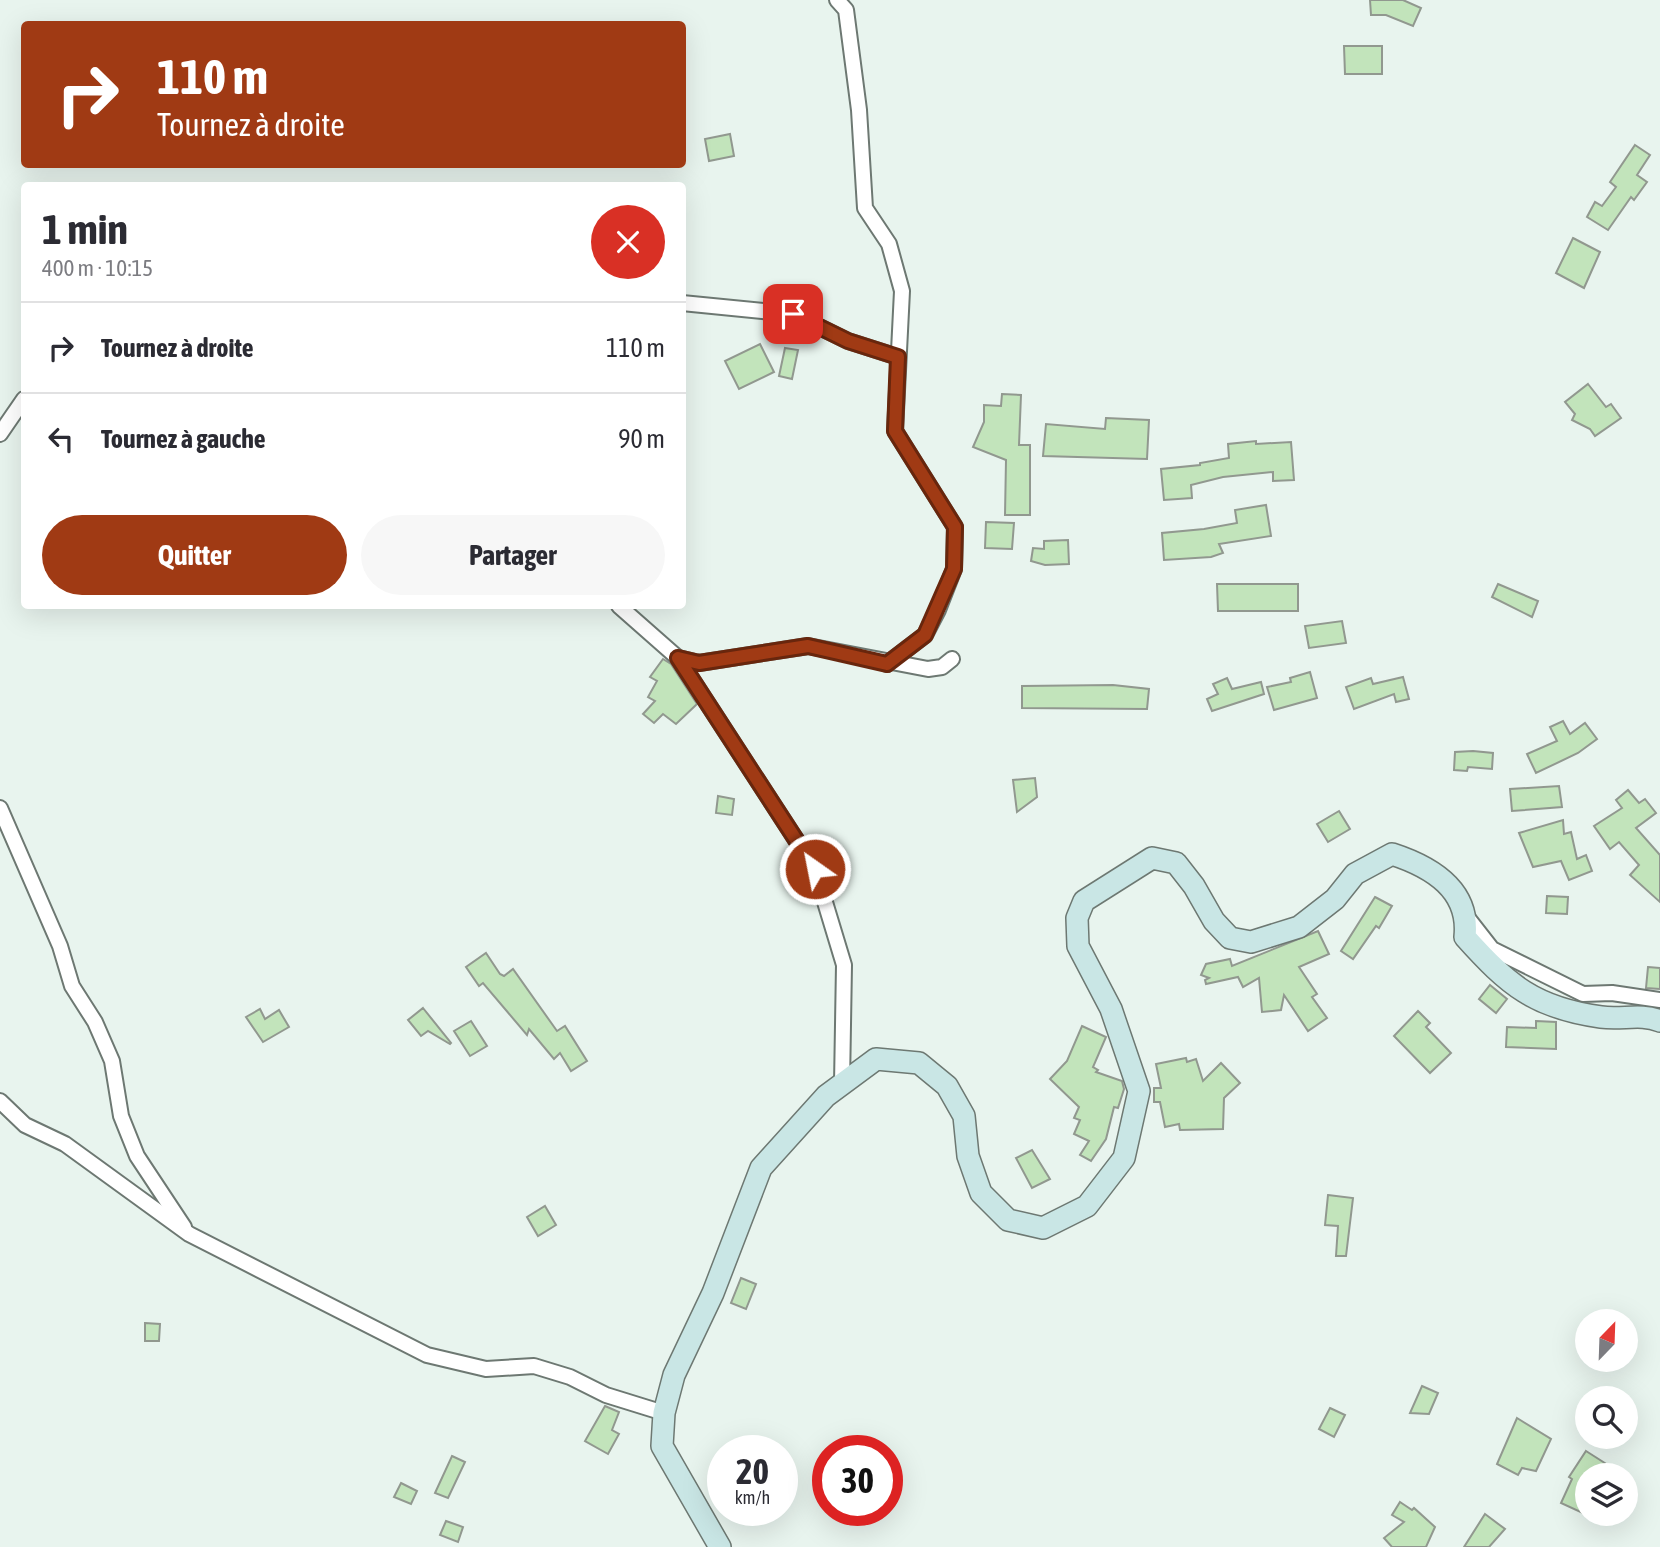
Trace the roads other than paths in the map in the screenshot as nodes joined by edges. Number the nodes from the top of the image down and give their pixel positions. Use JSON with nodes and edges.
{"nodes":[{"id":1,"x":837,"y":0,"type":"edge"},
{"id":2,"x":686,"y":303,"type":"edge"},
{"id":3,"x":898,"y":357,"type":"junction"},
{"id":4,"x":21,"y":403,"type":"edge"},
{"id":5,"x":0,"y":434,"type":"edge"},
{"id":6,"x":622,"y":609,"type":"edge"},
{"id":7,"x":678,"y":658,"type":"junction"},
{"id":8,"x":952,"y":659,"type":"dead end"},
{"id":9,"x":887,"y":664,"type":"junction"},
{"id":10,"x":0,"y":808,"type":"edge"},
{"id":11,"x":1467,"y":917,"type":"junction"},
{"id":12,"x":1660,"y":1000,"type":"edge"},
{"id":13,"x":1660,"y":1021,"type":"edge"},
{"id":14,"x":842,"y":1084,"type":"junction"},
{"id":15,"x":0,"y":1101,"type":"edge"},
{"id":16,"x":189,"y":1234,"type":"junction"},
{"id":17,"x":664,"y":1413,"type":"junction"},
{"id":18,"x":720,"y":1547,"type":"edge"}],
"edges":[{"from":1,"to":3,"type":"street"},
{"from":2,"to":3,"type":"street"},
{"from":3,"to":9,"type":"street"},
{"from":4,"to":5,"type":"street"},
{"from":6,"to":7,"type":"street"},
{"from":7,"to":9,"type":"street"},
{"from":7,"to":14,"type":"street"},
{"from":8,"to":9,"type":"street"},
{"from":10,"to":16,"type":"street"},
{"from":11,"to":12,"type":"street"},
{"from":11,"to":13,"type":"street"},
{"from":11,"to":14,"type":"street"},
{"from":14,"to":17,"type":"street"},
{"from":15,"to":16,"type":"street"},
{"from":16,"to":17,"type":"street"},
{"from":17,"to":18,"type":"street"}]}
